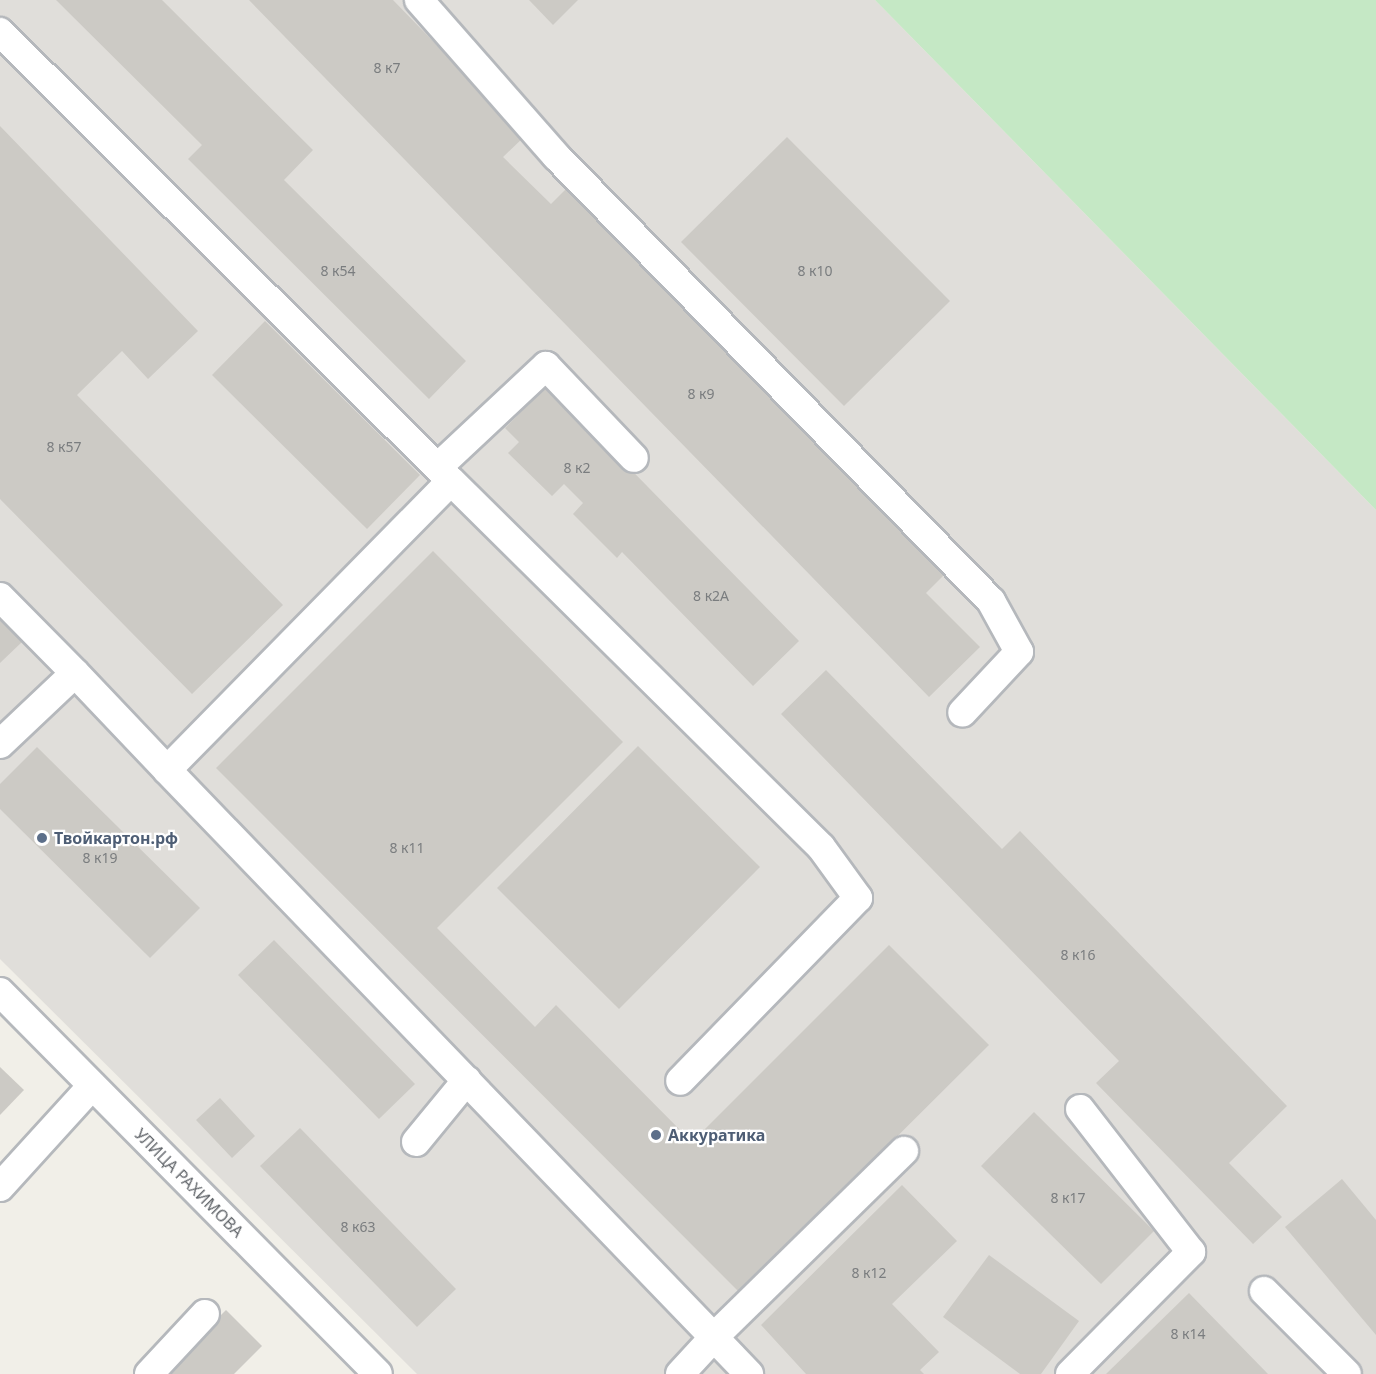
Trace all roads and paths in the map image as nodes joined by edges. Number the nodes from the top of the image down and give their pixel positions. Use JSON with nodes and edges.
{"nodes":[{"id":1,"x":419,"y":0,"type":"edge"},
{"id":2,"x":0,"y":32,"type":"edge"},
{"id":3,"x":634,"y":458,"type":"dead end"},
{"id":4,"x":444,"y":474,"type":"junction"},
{"id":5,"x":0,"y":597,"type":"edge"},
{"id":6,"x":75,"y":673,"type":"junction"},
{"id":7,"x":962,"y":713,"type":"dead end"},
{"id":8,"x":0,"y":744,"type":"edge"},
{"id":9,"x":167,"y":770,"type":"junction"},
{"id":10,"x":0,"y":992,"type":"edge"},
{"id":11,"x":467,"y":1080,"type":"junction"},
{"id":12,"x":680,"y":1081,"type":"dead end"},
{"id":13,"x":92,"y":1086,"type":"junction"},
{"id":14,"x":1080,"y":1109,"type":"dead end"},
{"id":15,"x":416,"y":1142,"type":"dead end"},
{"id":16,"x":904,"y":1151,"type":"dead end"},
{"id":17,"x":0,"y":1187,"type":"edge"},
{"id":18,"x":1264,"y":1292,"type":"dead end"},
{"id":19,"x":205,"y":1314,"type":"dead end"},
{"id":20,"x":714,"y":1337,"type":"junction"},
{"id":21,"x":367,"y":1370,"type":"edge"},
{"id":22,"x":149,"y":1374,"type":"edge"},
{"id":23,"x":680,"y":1374,"type":"edge"},
{"id":24,"x":749,"y":1374,"type":"edge"},
{"id":25,"x":1070,"y":1374,"type":"edge"},
{"id":26,"x":1347,"y":1374,"type":"edge"}],
"edges":[{"from":1,"to":7,"type":"street"},
{"from":2,"to":4,"type":"street"},
{"from":3,"to":4,"type":"street"},
{"from":4,"to":9,"type":"street"},
{"from":4,"to":12,"type":"street"},
{"from":5,"to":6,"type":"street"},
{"from":6,"to":8,"type":"street"},
{"from":6,"to":9,"type":"street"},
{"from":9,"to":11,"type":"street"},
{"from":10,"to":13,"type":"street","name":"УЛИЦА РАХИМОВА"},
{"from":11,"to":15,"type":"street"},
{"from":11,"to":20,"type":"street"},
{"from":13,"to":17,"type":"street"},
{"from":13,"to":21,"type":"street","name":"УЛИЦА РАХИМОВА"},
{"from":14,"to":25,"type":"street"},
{"from":16,"to":20,"type":"street"},
{"from":18,"to":26,"type":"street"},
{"from":19,"to":22,"type":"street"},
{"from":20,"to":23,"type":"street"},
{"from":20,"to":24,"type":"street"}]}
